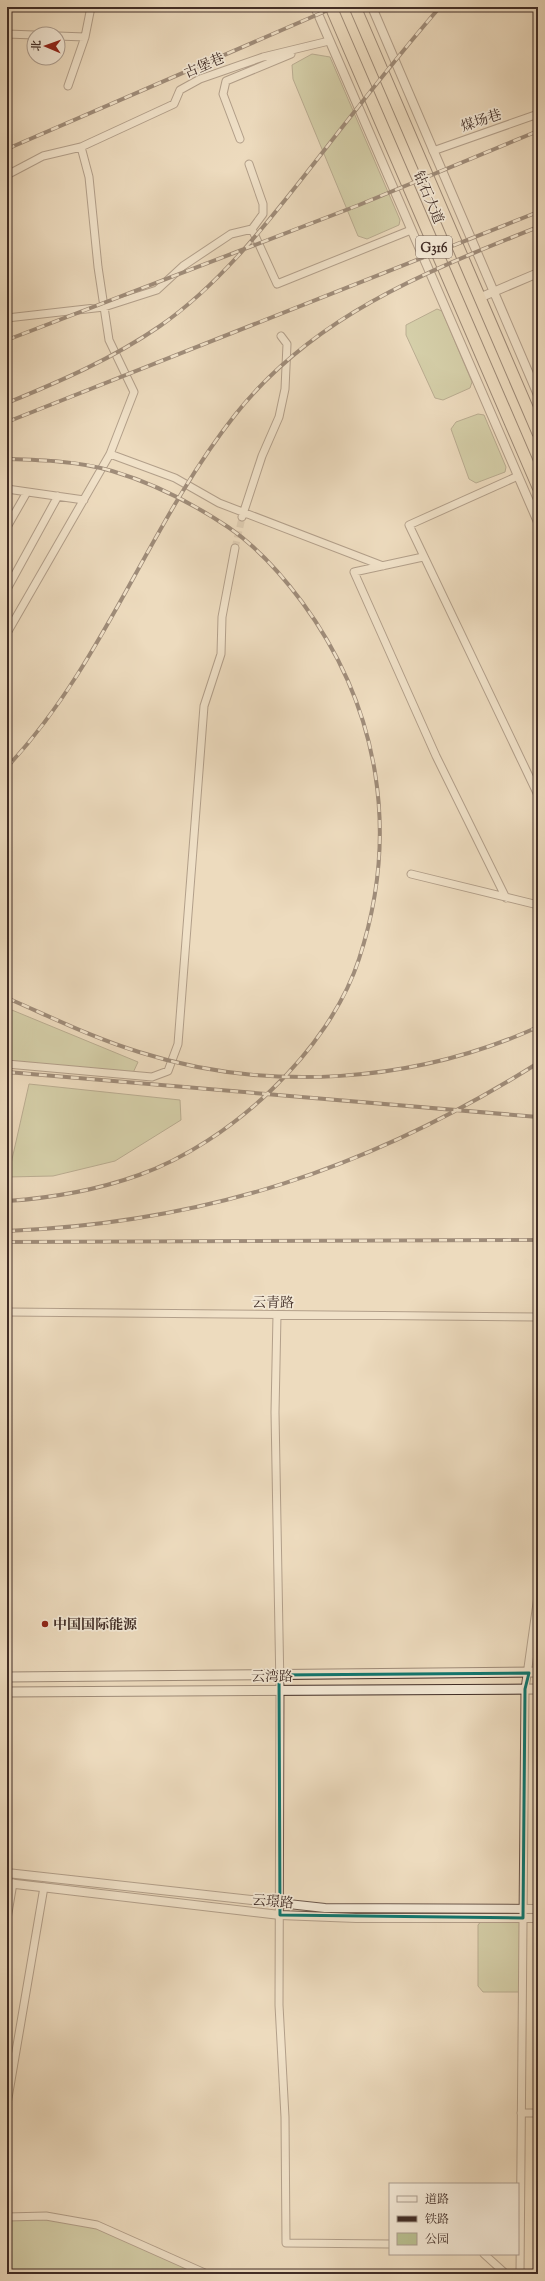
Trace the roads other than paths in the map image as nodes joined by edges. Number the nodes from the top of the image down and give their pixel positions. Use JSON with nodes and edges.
{"nodes":[{"id":1,"x":91,"y":7,"type":"edge"},
{"id":2,"x":315,"y":7,"type":"edge"},
{"id":3,"x":331,"y":7,"type":"edge"},
{"id":4,"x":355,"y":7,"type":"edge"},
{"id":5,"x":372,"y":7,"type":"edge"},
{"id":6,"x":7,"y":34,"type":"edge"},
{"id":7,"x":26,"y":35,"type":"edge"},
{"id":8,"x":66,"y":36,"type":"edge"},
{"id":9,"x":84,"y":37,"type":"junction"},
{"id":10,"x":329,"y":41,"type":"junction"},
{"id":11,"x":313,"y":46,"type":"junction"},
{"id":12,"x":68,"y":86,"type":"dead end"},
{"id":13,"x":538,"y":114,"type":"edge"},
{"id":14,"x":240,"y":139,"type":"dead end"},
{"id":15,"x":81,"y":147,"type":"junction"},
{"id":16,"x":433,"y":151,"type":"junction"},
{"id":17,"x":249,"y":164,"type":"dead end"},
{"id":18,"x":7,"y":175,"type":"edge"},
{"id":19,"x":252,"y":229,"type":"junction"},
{"id":20,"x":411,"y":230,"type":"junction"},
{"id":21,"x":538,"y":273,"type":"edge"},
{"id":22,"x":494,"y":292,"type":"junction"},
{"id":23,"x":479,"y":298,"type":"junction"},
{"id":24,"x":104,"y":307,"type":"junction"},
{"id":25,"x":7,"y":318,"type":"edge"},
{"id":26,"x":281,"y":336,"type":"dead end"},
{"id":27,"x":524,"y":362,"type":"junction"},
{"id":28,"x":510,"y":369,"type":"junction"},
{"id":29,"x":538,"y":395,"type":"edge"},
{"id":30,"x":538,"y":433,"type":"edge"},
{"id":31,"x":520,"y":446,"type":"junction"},
{"id":32,"x":508,"y":451,"type":"junction"},
{"id":33,"x":110,"y":454,"type":"junction"},
{"id":34,"x":518,"y":476,"type":"junction"},
{"id":35,"x":538,"y":487,"type":"edge"},
{"id":36,"x":7,"y":489,"type":"edge"},
{"id":37,"x":27,"y":492,"type":"junction"},
{"id":38,"x":58,"y":496,"type":"junction"},
{"id":39,"x":84,"y":500,"type":"junction"},
{"id":40,"x":243,"y":515,"type":"junction"},
{"id":41,"x":538,"y":522,"type":"edge"},
{"id":42,"x":7,"y":527,"type":"edge"},
{"id":43,"x":235,"y":548,"type":"tunnel mouth"},
{"id":44,"x":423,"y":557,"type":"junction"},
{"id":45,"x":383,"y":566,"type":"junction"},
{"id":46,"x":7,"y":589,"type":"edge"},
{"id":47,"x":7,"y":633,"type":"edge"},
{"id":48,"x":538,"y":795,"type":"edge"},
{"id":49,"x":411,"y":874,"type":"dead end"},
{"id":50,"x":506,"y":898,"type":"junction"},
{"id":51,"x":538,"y":905,"type":"edge"},
{"id":52,"x":7,"y":1064,"type":"edge"},
{"id":53,"x":7,"y":1312,"type":"edge"},
{"id":54,"x":277,"y":1315,"type":"junction"},
{"id":55,"x":538,"y":1317,"type":"edge"},
{"id":56,"x":538,"y":1596,"type":"edge"},
{"id":57,"x":534,"y":1673,"type":"edge"},
{"id":58,"x":280,"y":1675,"type":"junction"},
{"id":59,"x":7,"y":1678,"type":"edge"},
{"id":60,"x":280,"y":1689,"type":"junction"},
{"id":61,"x":525,"y":1689,"type":"junction"},
{"id":62,"x":538,"y":1689,"type":"edge"},
{"id":63,"x":7,"y":1692,"type":"edge"},
{"id":64,"x":7,"y":1873,"type":"edge"},
{"id":65,"x":10,"y":1883,"type":"edge"},
{"id":66,"x":44,"y":1887,"type":"junction"},
{"id":67,"x":280,"y":1904,"type":"junction"},
{"id":68,"x":523,"y":1909,"type":"junction"},
{"id":69,"x":538,"y":1909,"type":"edge"},
{"id":70,"x":280,"y":1915,"type":"junction"},
{"id":71,"x":523,"y":1918,"type":"junction"},
{"id":72,"x":538,"y":1918,"type":"edge"},
{"id":73,"x":7,"y":1919,"type":"edge"},
{"id":74,"x":7,"y":2104,"type":"edge"},
{"id":75,"x":521,"y":2113,"type":"junction"},
{"id":76,"x":538,"y":2113,"type":"edge"},
{"id":77,"x":7,"y":2217,"type":"edge"},
{"id":78,"x":389,"y":2244,"type":"edge"},
{"id":79,"x":485,"y":2255,"type":"edge"},
{"id":80,"x":207,"y":2274,"type":"edge"},
{"id":81,"x":506,"y":2274,"type":"edge"},
{"id":82,"x":520,"y":2274,"type":"edge"}],
"edges":[{"from":1,"to":9,"type":"street"},
{"from":2,"to":10,"type":"street"},
{"from":3,"to":31,"type":"highway","name":"钻石大道","number":"G316"},
{"from":4,"to":23,"type":"highway","name":"钻石大道","number":"G316"},
{"from":5,"to":16,"type":"street"},
{"from":6,"to":7,"type":"street"},
{"from":8,"to":9,"type":"street"},
{"from":9,"to":12,"type":"street"},
{"from":10,"to":11,"type":"street","name":"古堡巷"},
{"from":10,"to":20,"type":"street"},
{"from":11,"to":14,"type":"street"},
{"from":11,"to":15,"type":"street","name":"古堡巷"},
{"from":13,"to":16,"type":"street","name":"煤场巷"},
{"from":15,"to":18,"type":"street","name":"古堡巷"},
{"from":15,"to":24,"type":"street"},
{"from":16,"to":22,"type":"street"},
{"from":17,"to":19,"type":"street"},
{"from":19,"to":20,"type":"street"},
{"from":19,"to":24,"type":"street"},
{"from":20,"to":32,"type":"street"},
{"from":21,"to":22,"type":"street"},
{"from":22,"to":23,"type":"street"},
{"from":22,"to":27,"type":"street"},
{"from":23,"to":28,"type":"highway","name":"钻石大道","number":"G316"},
{"from":24,"to":25,"type":"street"},
{"from":24,"to":33,"type":"street"},
{"from":26,"to":40,"type":"street"},
{"from":27,"to":28,"type":"street"},
{"from":27,"to":29,"type":"street"},
{"from":28,"to":30,"type":"highway","name":"钻石大道","number":"G316"},
{"from":31,"to":32,"type":"street"},
{"from":31,"to":35,"type":"highway","name":"钻石大道","number":"G316"},
{"from":32,"to":34,"type":"street"},
{"from":33,"to":39,"type":"street"},
{"from":33,"to":40,"type":"street"},
{"from":34,"to":41,"type":"street"},
{"from":34,"to":44,"type":"street"},
{"from":36,"to":37,"type":"street"},
{"from":37,"to":38,"type":"street"},
{"from":37,"to":42,"type":"street"},
{"from":38,"to":39,"type":"street"},
{"from":38,"to":46,"type":"street"},
{"from":39,"to":47,"type":"street"},
{"from":40,"to":45,"type":"street"},
{"from":43,"to":52,"type":"street"},
{"from":44,"to":45,"type":"street"},
{"from":44,"to":48,"type":"street"},
{"from":45,"to":50,"type":"street"},
{"from":49,"to":50,"type":"street"},
{"from":50,"to":51,"type":"street"},
{"from":53,"to":54,"type":"street","name":"云青路"},
{"from":54,"to":55,"type":"street","name":"云青路"},
{"from":54,"to":58,"type":"street"},
{"from":56,"to":57,"type":"street"},
{"from":57,"to":58,"type":"main road","name":"云湾路"},
{"from":57,"to":61,"type":"street"},
{"from":58,"to":59,"type":"main road","name":"云湾路"},
{"from":58,"to":60,"type":"street"},
{"from":60,"to":61,"type":"main road","name":"云湾路"},
{"from":60,"to":63,"type":"main road","name":"云湾路"},
{"from":60,"to":67,"type":"street"},
{"from":61,"to":62,"type":"main road","name":"云湾路"},
{"from":61,"to":68,"type":"street"},
{"from":64,"to":67,"type":"street","name":"云璟路"},
{"from":65,"to":66,"type":"street","name":"云璟路"},
{"from":65,"to":73,"type":"street"},
{"from":66,"to":70,"type":"street","name":"云璟路"},
{"from":66,"to":74,"type":"street"},
{"from":67,"to":68,"type":"street","name":"云璟路"},
{"from":67,"to":70,"type":"street"},
{"from":68,"to":69,"type":"street","name":"云璟路"},
{"from":68,"to":71,"type":"street"},
{"from":70,"to":71,"type":"street","name":"云璟路"},
{"from":70,"to":78,"type":"street"},
{"from":71,"to":72,"type":"street","name":"云璟路"},
{"from":71,"to":75,"type":"street"},
{"from":75,"to":76,"type":"street"},
{"from":75,"to":82,"type":"street"},
{"from":77,"to":80,"type":"street"},
{"from":79,"to":81,"type":"street"}]}
